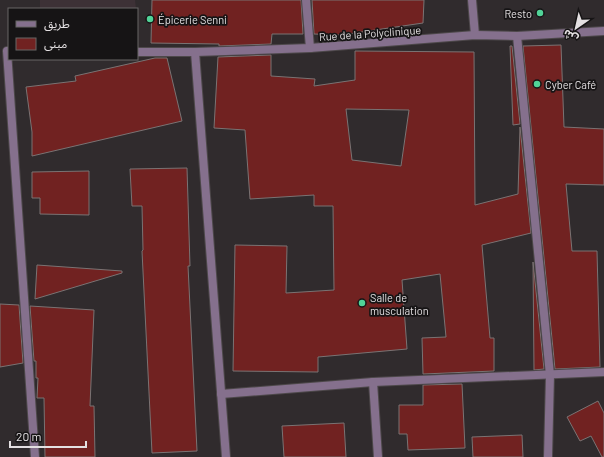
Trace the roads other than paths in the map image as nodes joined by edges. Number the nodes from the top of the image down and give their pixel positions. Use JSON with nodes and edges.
{"nodes":[{"id":1,"x":306,"y":0,"type":"edge"},
{"id":2,"x":472,"y":0,"type":"edge"},
{"id":3,"x":604,"y":31,"type":"edge"},
{"id":4,"x":476,"y":35,"type":"junction"},
{"id":5,"x":517,"y":36,"type":"junction"},
{"id":6,"x":310,"y":48,"type":"junction"},
{"id":7,"x":5,"y":51,"type":"edge"},
{"id":8,"x":138,"y":52,"type":"edge"},
{"id":9,"x":194,"y":52,"type":"junction"},
{"id":10,"x":604,"y":372,"type":"edge"},
{"id":11,"x":550,"y":375,"type":"junction"},
{"id":12,"x":373,"y":382,"type":"junction"},
{"id":13,"x":221,"y":394,"type":"junction"},
{"id":14,"x":35,"y":457,"type":"edge"},
{"id":15,"x":226,"y":457,"type":"edge"},
{"id":16,"x":378,"y":457,"type":"edge"},
{"id":17,"x":548,"y":457,"type":"edge"}],
"edges":[{"from":1,"to":6,"type":"street"},
{"from":2,"to":4,"type":"street"},
{"from":3,"to":5,"type":"street","name":"Rue de la Polyclinique"},
{"from":4,"to":5,"type":"street","name":"Rue de la Polyclinique"},
{"from":4,"to":6,"type":"street","name":"Rue de la Polyclinique"},
{"from":5,"to":11,"type":"street"},
{"from":6,"to":9,"type":"street","name":"Rue de la Polyclinique"},
{"from":7,"to":14,"type":"street"},
{"from":8,"to":9,"type":"street","name":"Rue de la Polyclinique"},
{"from":9,"to":13,"type":"street"},
{"from":10,"to":11,"type":"street"},
{"from":11,"to":12,"type":"street"},
{"from":11,"to":17,"type":"street"},
{"from":12,"to":13,"type":"street"},
{"from":12,"to":16,"type":"street"},
{"from":13,"to":15,"type":"street"}]}
